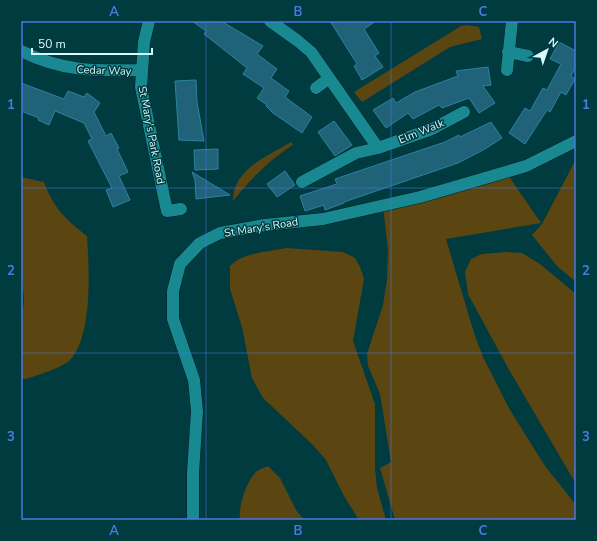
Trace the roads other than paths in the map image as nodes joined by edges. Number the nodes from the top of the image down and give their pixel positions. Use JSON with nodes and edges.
{"nodes":[{"id":1,"x":149,"y":21,"type":"edge"},
{"id":2,"x":270,"y":21,"type":"edge"},
{"id":3,"x":512,"y":21,"type":"edge"},
{"id":4,"x":21,"y":51,"type":"edge"},
{"id":5,"x":508,"y":52,"type":"junction"},
{"id":6,"x":528,"y":56,"type":"dead end"},
{"id":7,"x":141,"y":70,"type":"junction"},
{"id":8,"x":507,"y":70,"type":"dead end"},
{"id":9,"x":328,"y":79,"type":"junction"},
{"id":10,"x":316,"y":88,"type":"dead end"},
{"id":11,"x":464,"y":112,"type":"dead end"},
{"id":12,"x":576,"y":140,"type":"edge"},
{"id":13,"x":378,"y":148,"type":"junction"},
{"id":14,"x":302,"y":182,"type":"dead end"},
{"id":15,"x":181,"y":209,"type":"dead end"},
{"id":16,"x":193,"y":520,"type":"edge"}],
"edges":[{"from":1,"to":7,"type":"street","name":"St Mary's Park Road"},
{"from":2,"to":9,"type":"street"},
{"from":3,"to":5,"type":"street"},
{"from":4,"to":7,"type":"street","name":"Cedar Way"},
{"from":5,"to":6,"type":"street"},
{"from":5,"to":8,"type":"street"},
{"from":7,"to":15,"type":"street","name":"St Mary's Park Road"},
{"from":9,"to":10,"type":"street"},
{"from":9,"to":13,"type":"street"},
{"from":11,"to":13,"type":"street","name":"Elm Walk"},
{"from":12,"to":16,"type":"street","name":"St Mary's Road"},
{"from":13,"to":14,"type":"street","name":"Elm Walk"}]}
